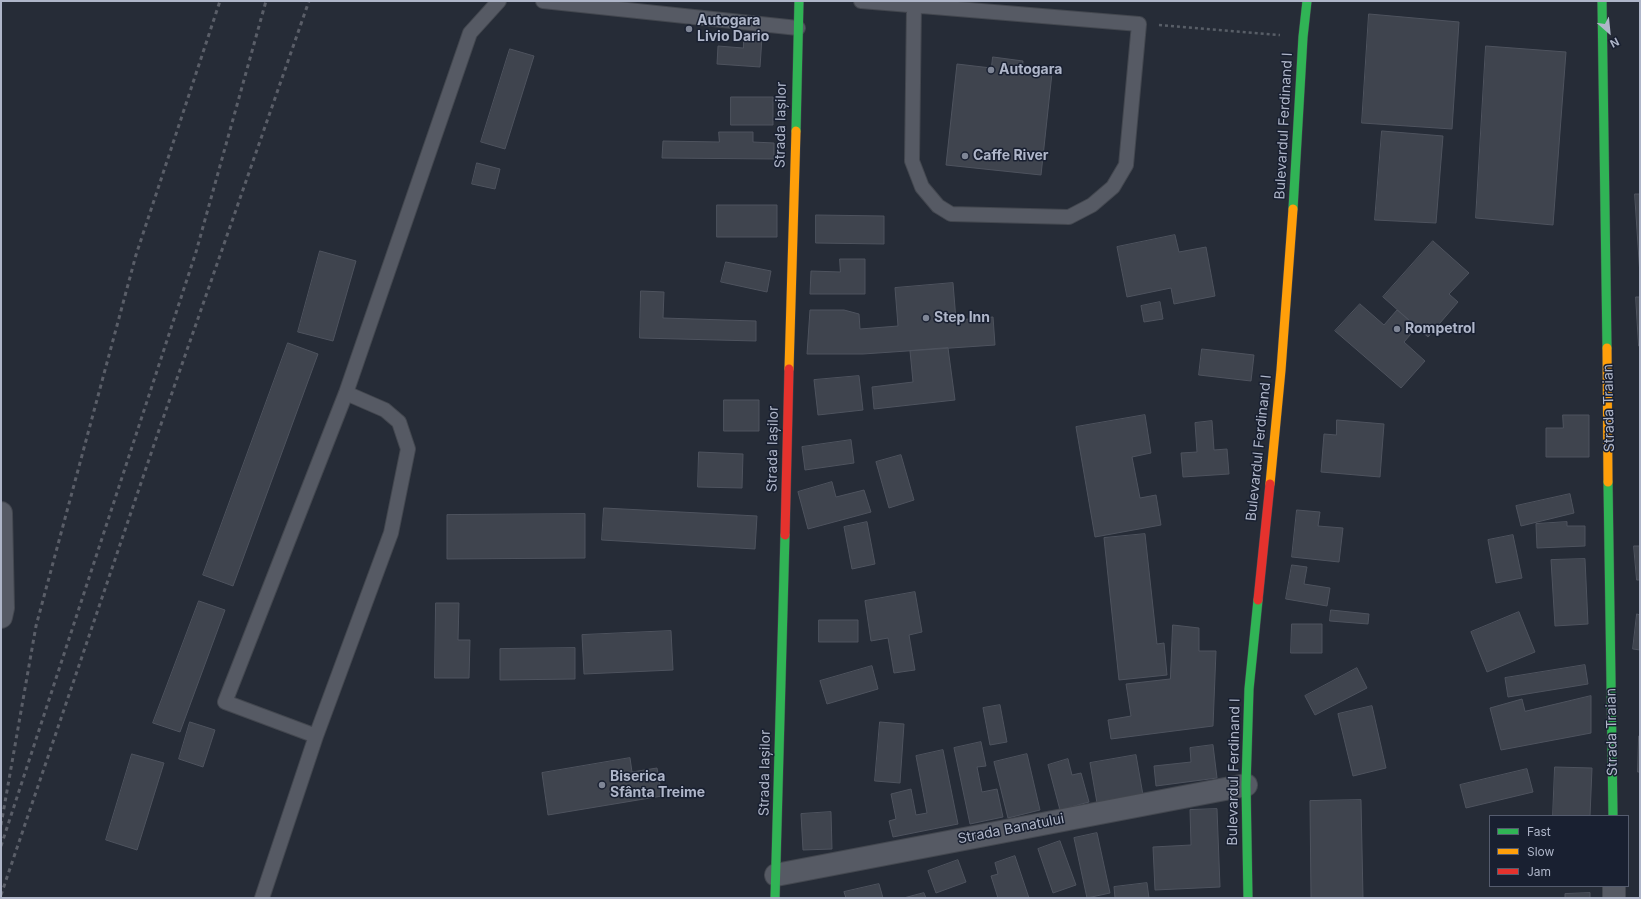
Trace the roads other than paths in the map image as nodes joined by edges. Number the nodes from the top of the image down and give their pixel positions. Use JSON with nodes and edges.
{"nodes":[{"id":1,"x":499,"y":1,"type":"edge"},
{"id":2,"x":543,"y":1,"type":"edge"},
{"id":3,"x":798,"y":1,"type":"edge"},
{"id":4,"x":861,"y":1,"type":"edge"},
{"id":5,"x":1307,"y":1,"type":"edge"},
{"id":6,"x":1602,"y":1,"type":"edge"},
{"id":7,"x":914,"y":6,"type":"junction"},
{"id":8,"x":798,"y":28,"type":"junction"},
{"id":9,"x":346,"y":393,"type":"junction"},
{"id":10,"x":1,"y":513,"type":"edge"},
{"id":11,"x":1,"y":617,"type":"edge"},
{"id":12,"x":316,"y":736,"type":"junction"},
{"id":13,"x":1246,"y":785,"type":"junction"},
{"id":14,"x":1613,"y":815,"type":"edge"},
{"id":15,"x":776,"y":875,"type":"junction"},
{"id":16,"x":1614,"y":887,"type":"edge"},
{"id":17,"x":262,"y":898,"type":"edge"},
{"id":18,"x":775,"y":898,"type":"edge"},
{"id":19,"x":1248,"y":898,"type":"edge"},
{"id":20,"x":1614,"y":898,"type":"edge"}],
"edges":[{"from":1,"to":9,"type":"lane"},
{"from":2,"to":8,"type":"lane"},
{"from":3,"to":8,"type":"street","name":"Strada Iașilor"},
{"from":4,"to":7,"type":"lane"},
{"from":5,"to":13,"type":"street","name":"Bulevardul Ferdinand I"},
{"from":6,"to":14,"type":"street","name":"Strada Traian"},
{"from":7,"to":7,"type":"lane"},
{"from":8,"to":15,"type":"street","name":"Strada Iașilor"},
{"from":9,"to":12,"type":"lane"},
{"from":9,"to":12,"type":"lane"},
{"from":10,"to":11,"type":"street"},
{"from":12,"to":17,"type":"lane"},
{"from":13,"to":15,"type":"street","name":"Strada Banatului"},
{"from":13,"to":19,"type":"street","name":"Bulevardul Ferdinand I"},
{"from":15,"to":18,"type":"street","name":"Strada Iașilor"},
{"from":16,"to":20,"type":"street"}]}
